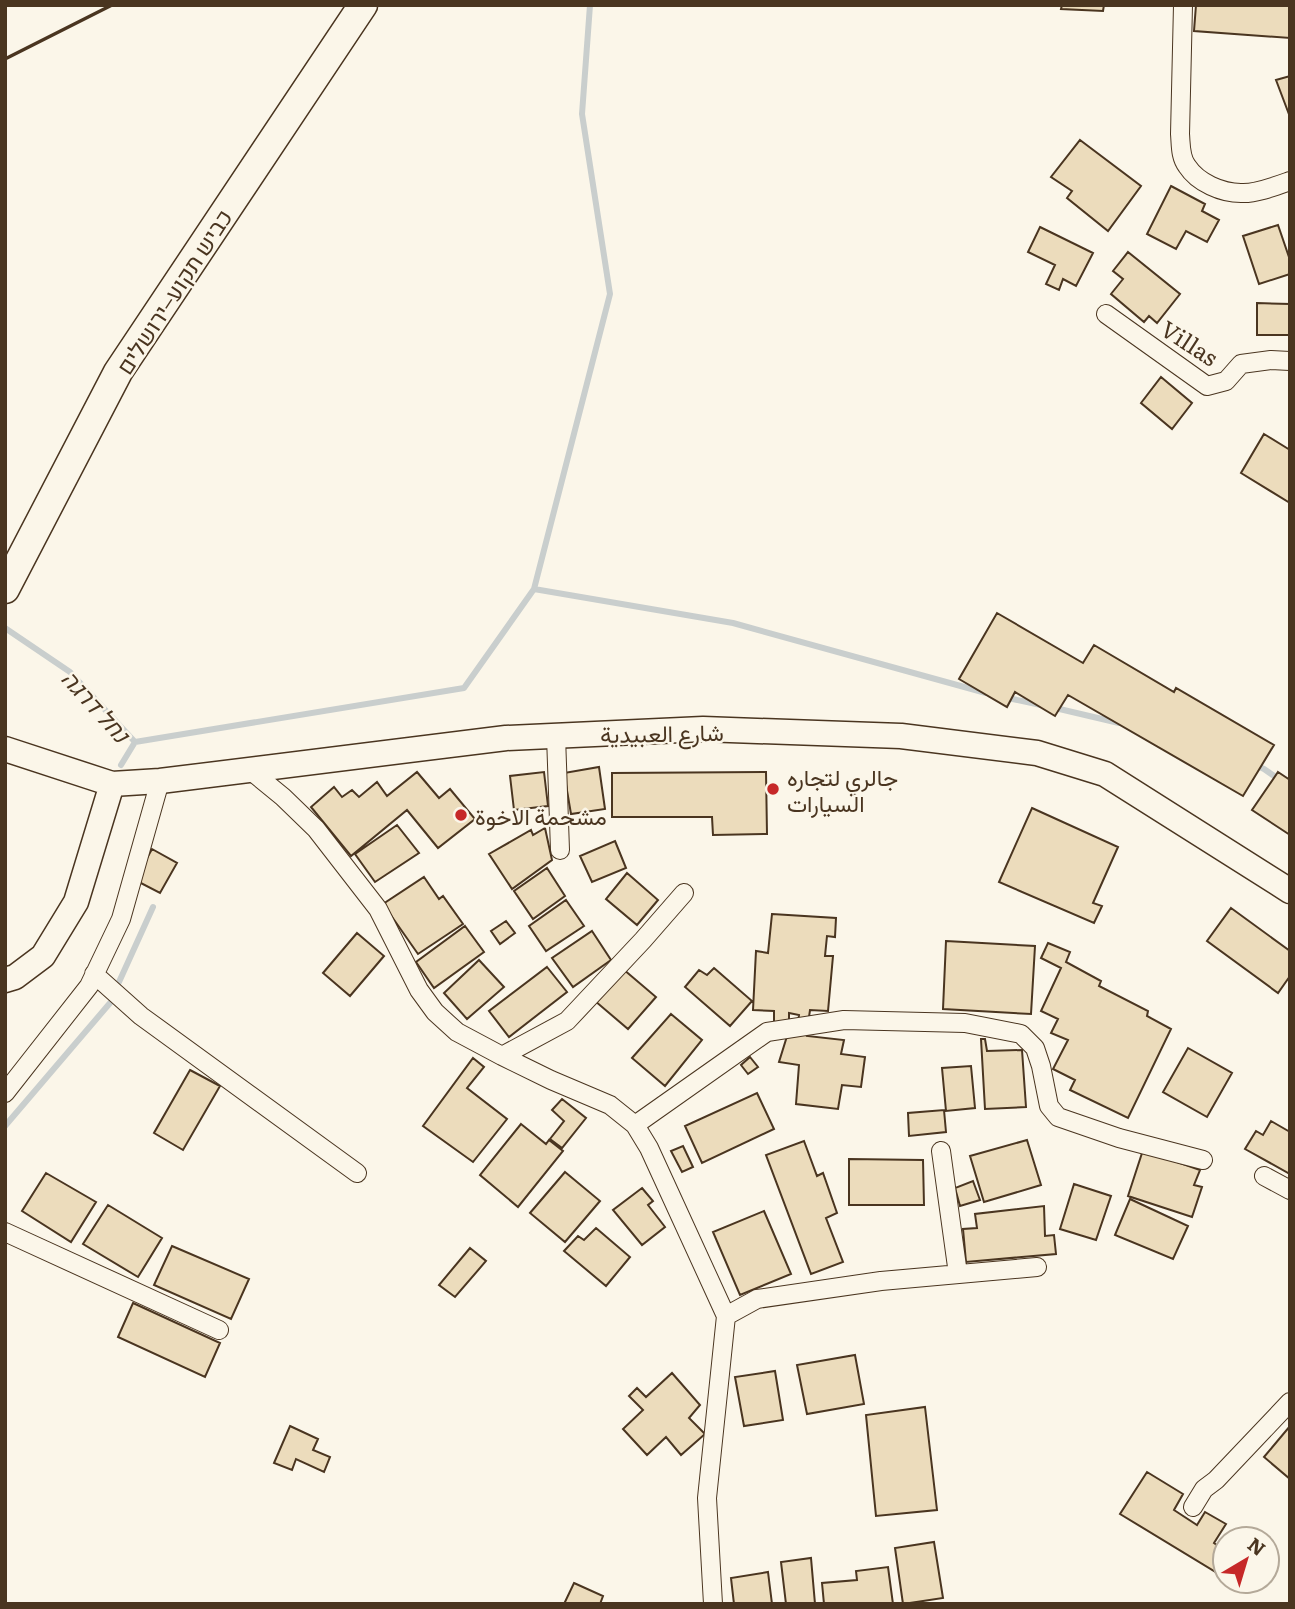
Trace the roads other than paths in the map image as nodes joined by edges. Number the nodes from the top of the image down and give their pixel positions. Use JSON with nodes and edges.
{"nodes":[{"id":1,"x":363,"y":5,"type":"edge"},
{"id":2,"x":1182,"y":5,"type":"edge"},
{"id":3,"x":1290,"y":181,"type":"edge"},
{"id":4,"x":1106,"y":314,"type":"dead end"},
{"id":5,"x":1290,"y":361,"type":"edge"},
{"id":6,"x":5,"y":589,"type":"edge"},
{"id":7,"x":556,"y":736,"type":"junction"},
{"id":8,"x":5,"y":749,"type":"edge"},
{"id":9,"x":250,"y":769,"type":"junction"},
{"id":10,"x":160,"y":781,"type":"junction"},
{"id":11,"x":112,"y":784,"type":"junction"},
{"id":12,"x":560,"y":850,"type":"dead end"},
{"id":13,"x":1290,"y":891,"type":"edge"},
{"id":14,"x":684,"y":893,"type":"dead end"},
{"id":15,"x":94,"y":974,"type":"junction"},
{"id":16,"x":5,"y":980,"type":"edge"},
{"id":17,"x":502,"y":1056,"type":"junction"},
{"id":18,"x":5,"y":1093,"type":"edge"},
{"id":19,"x":635,"y":1125,"type":"junction"},
{"id":20,"x":941,"y":1150,"type":"dead end"},
{"id":21,"x":1203,"y":1160,"type":"dead end"},
{"id":22,"x":357,"y":1173,"type":"dead end"},
{"id":23,"x":1264,"y":1176,"type":"dead end"},
{"id":24,"x":1290,"y":1190,"type":"edge"},
{"id":25,"x":5,"y":1232,"type":"edge"},
{"id":26,"x":1037,"y":1267,"type":"dead end"},
{"id":27,"x":958,"y":1274,"type":"junction"},
{"id":28,"x":726,"y":1316,"type":"junction"},
{"id":29,"x":219,"y":1330,"type":"dead end"},
{"id":30,"x":1290,"y":1402,"type":"edge"},
{"id":31,"x":1193,"y":1507,"type":"dead end"},
{"id":32,"x":713,"y":1604,"type":"edge"}],
"edges":[{"from":1,"to":6,"type":"main road","name":"כביש תקוע–ירושלים"},
{"from":2,"to":3,"type":"street"},
{"from":4,"to":5,"type":"street","name":"Villas"},
{"from":7,"to":9,"type":"main road","name":"شارع العبيدية"},
{"from":7,"to":12,"type":"street"},
{"from":7,"to":13,"type":"main road","name":"شارع العبيدية"},
{"from":8,"to":11,"type":"main road","name":"شارع العبيدية"},
{"from":9,"to":10,"type":"main road","name":"شارع العبيدية"},
{"from":9,"to":17,"type":"street"},
{"from":10,"to":11,"type":"main road","name":"شارع العبيدية"},
{"from":10,"to":15,"type":"street"},
{"from":11,"to":16,"type":"main road"},
{"from":14,"to":17,"type":"street"},
{"from":15,"to":18,"type":"street"},
{"from":15,"to":22,"type":"street"},
{"from":17,"to":19,"type":"street"},
{"from":19,"to":21,"type":"street"},
{"from":19,"to":28,"type":"street"},
{"from":20,"to":27,"type":"street"},
{"from":23,"to":24,"type":"street"},
{"from":25,"to":29,"type":"street"},
{"from":26,"to":27,"type":"street"},
{"from":27,"to":28,"type":"street"},
{"from":28,"to":32,"type":"street"},
{"from":30,"to":31,"type":"street"}]}
